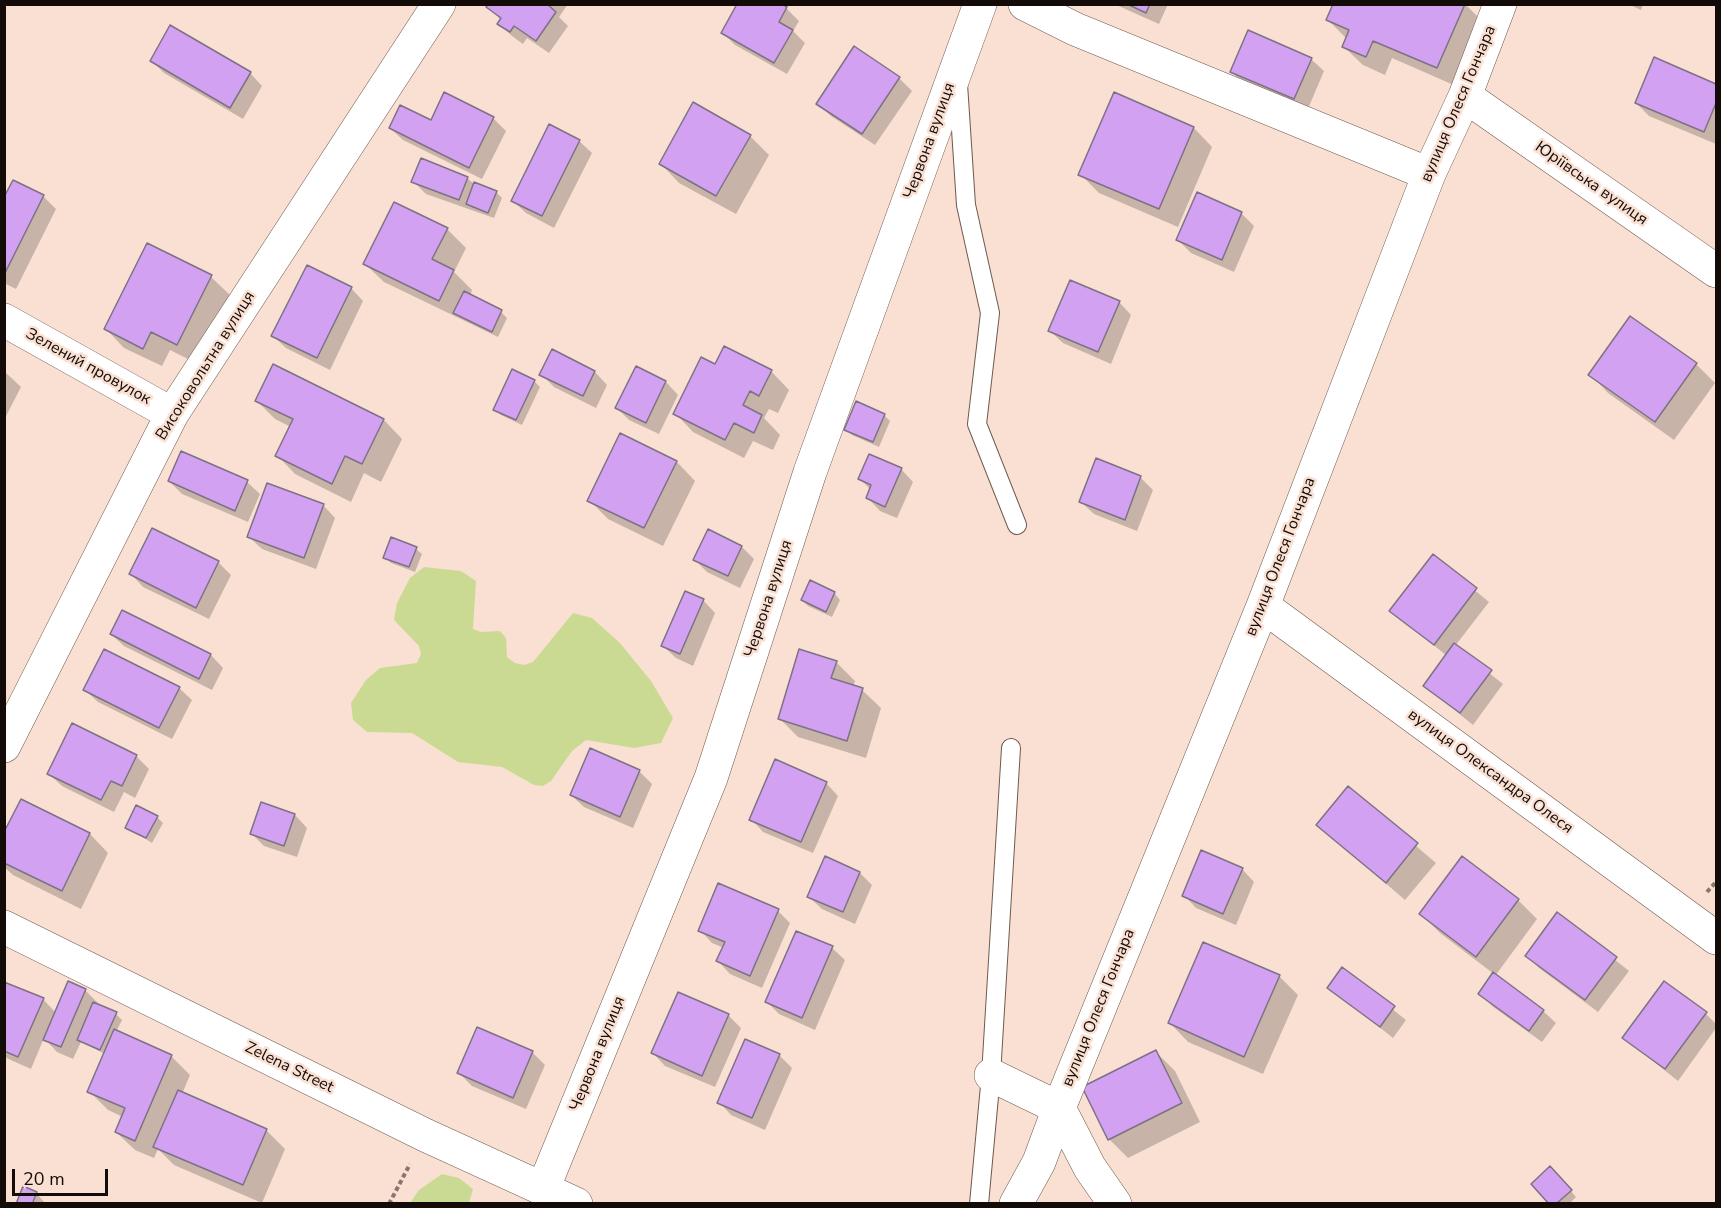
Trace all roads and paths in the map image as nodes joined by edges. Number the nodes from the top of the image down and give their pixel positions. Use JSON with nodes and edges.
{"nodes":[{"id":1,"x":439,"y":4,"type":"edge"},
{"id":2,"x":980,"y":4,"type":"edge"},
{"id":3,"x":1025,"y":4,"type":"edge"},
{"id":4,"x":1500,"y":4,"type":"edge"},
{"id":5,"x":957,"y":67,"type":"junction"},
{"id":6,"x":1465,"y":96,"type":"junction"},
{"id":7,"x":1429,"y":174,"type":"junction"},
{"id":8,"x":1716,"y":271,"type":"edge"},
{"id":9,"x":4,"y":320,"type":"edge"},
{"id":10,"x":172,"y":414,"type":"junction"},
{"id":11,"x":1017,"y":525,"type":"dead end"},
{"id":12,"x":1263,"y":606,"type":"junction"},
{"id":13,"x":4,"y":746,"type":"edge"},
{"id":14,"x":1011,"y":748,"type":"dead end"},
{"id":15,"x":4,"y":927,"type":"edge"},
{"id":16,"x":1716,"y":938,"type":"edge"},
{"id":17,"x":991,"y":1075,"type":"junction"},
{"id":18,"x":1059,"y":1108,"type":"junction"},
{"id":19,"x":425,"y":1135,"type":"junction"},
{"id":20,"x":1039,"y":1162,"type":"junction"},
{"id":21,"x":1090,"y":1168,"type":"junction"},
{"id":22,"x":543,"y":1189,"type":"junction"},
{"id":23,"x":389,"y":1203,"type":"edge"},
{"id":24,"x":576,"y":1203,"type":"edge"},
{"id":25,"x":979,"y":1203,"type":"edge"},
{"id":26,"x":1016,"y":1203,"type":"edge"},
{"id":27,"x":1114,"y":1203,"type":"edge"}],
"edges":[{"from":1,"to":10,"type":"street","name":"Високовольтна вулиця"},
{"from":2,"to":5,"type":"street","name":"Червона вулиця"},
{"from":3,"to":7,"type":"street"},
{"from":4,"to":6,"type":"street","name":"вулиця Олеся Гончара"},
{"from":5,"to":11,"type":"lane"},
{"from":5,"to":22,"type":"street","name":"Червона вулиця"},
{"from":6,"to":7,"type":"street","name":"вулиця Олеся Гончара"},
{"from":6,"to":8,"type":"street","name":"Юріївська вулиця"},
{"from":7,"to":12,"type":"street","name":"вулиця Олеся Гончара"},
{"from":9,"to":10,"type":"street","name":"Зелений провулок"},
{"from":10,"to":13,"type":"street","name":"Високовольтна вулиця"},
{"from":12,"to":16,"type":"street","name":"вулиця Олександра Олеся"},
{"from":12,"to":18,"type":"street","name":"вулиця Олеся Гончара"},
{"from":14,"to":17,"type":"lane"},
{"from":15,"to":19,"type":"street","name":"Zelena Street"},
{"from":17,"to":18,"type":"street"},
{"from":17,"to":25,"type":"lane"},
{"from":18,"to":20,"type":"street"},
{"from":18,"to":21,"type":"street"},
{"from":19,"to":22,"type":"street","name":"Zelena Street"},
{"from":19,"to":23,"type":"path"},
{"from":20,"to":21,"type":"street"},
{"from":20,"to":26,"type":"street"},
{"from":21,"to":27,"type":"street"},
{"from":22,"to":24,"type":"street","name":"Zelena Street"}]}
